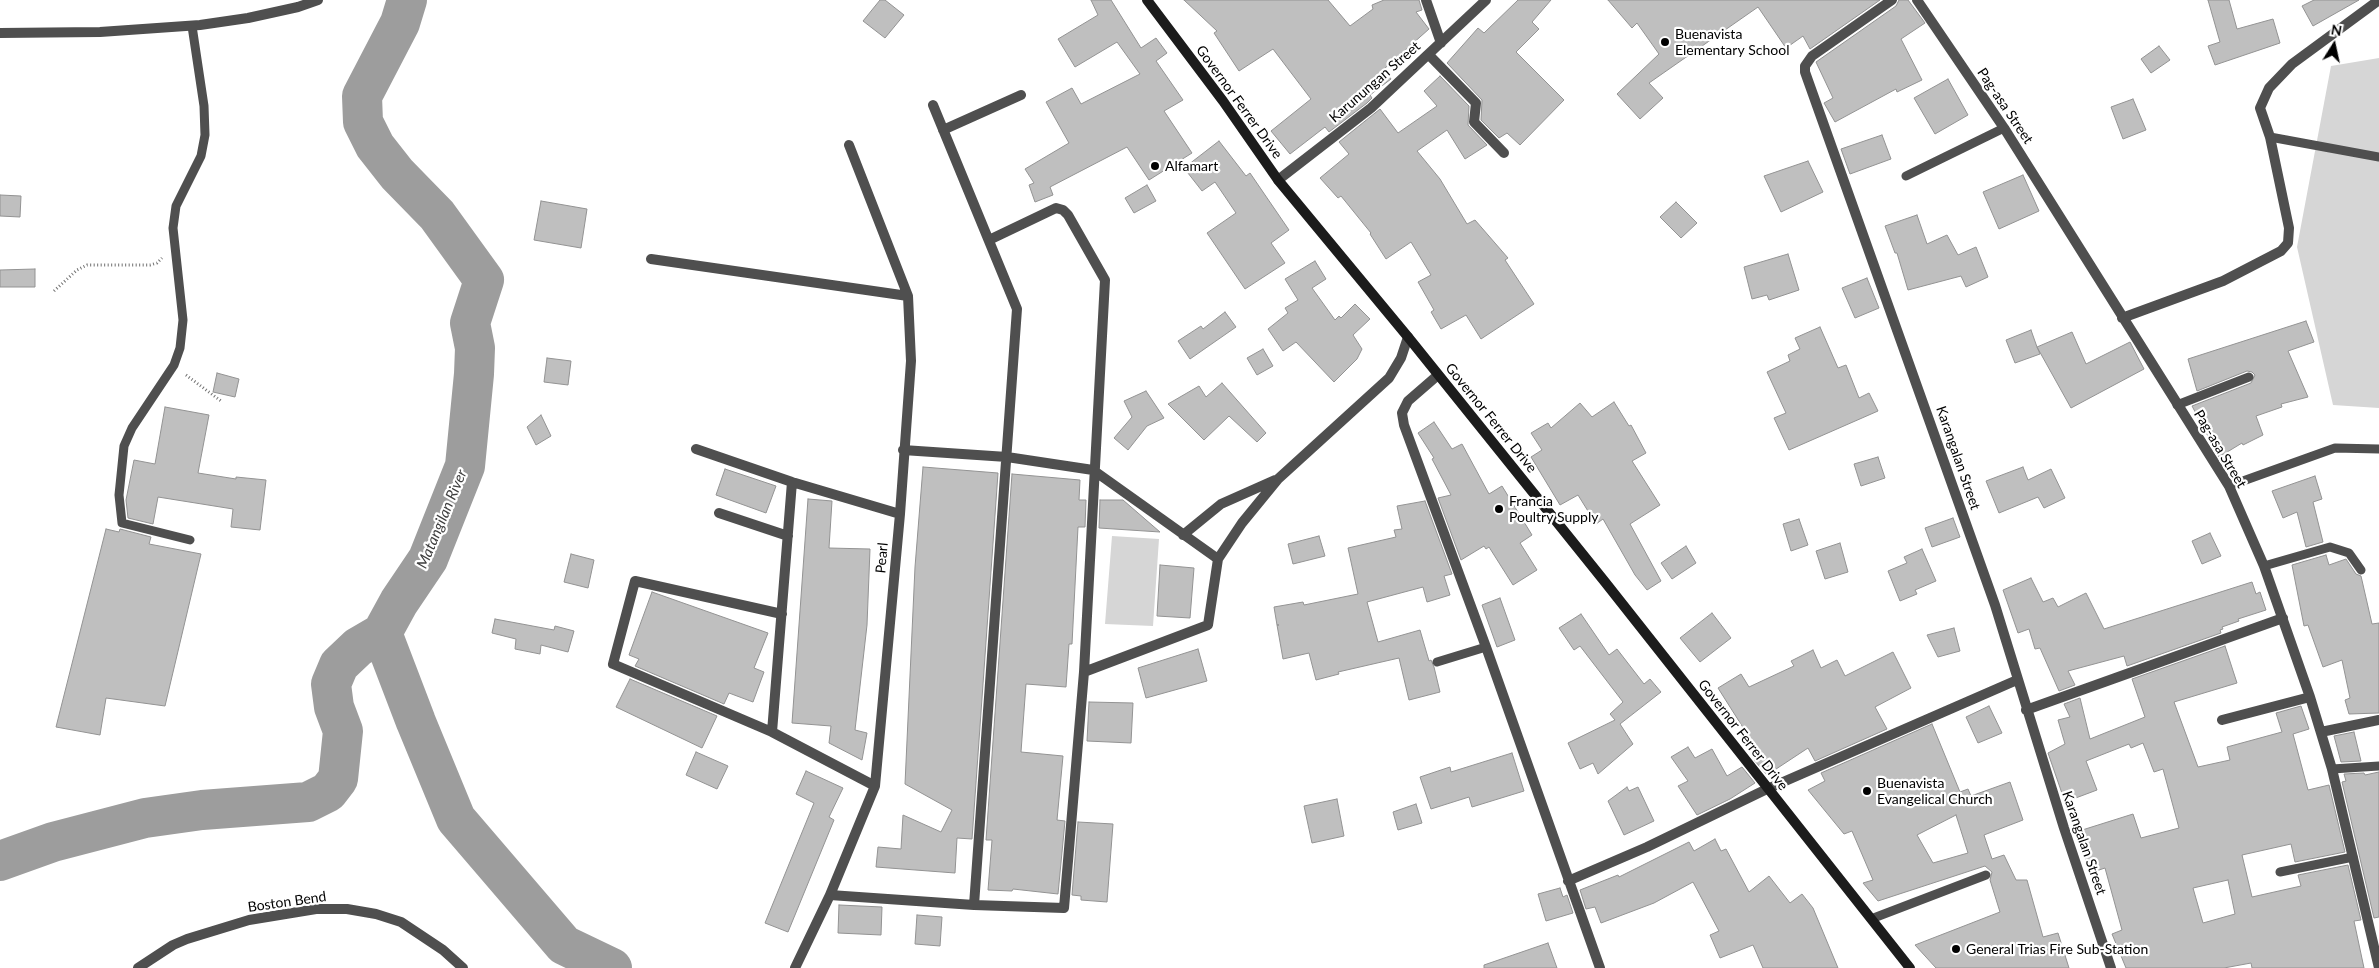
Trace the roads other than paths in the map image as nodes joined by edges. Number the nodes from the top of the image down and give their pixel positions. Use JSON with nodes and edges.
{"nodes":[{"id":1,"x":1147,"y":0,"type":"edge"},
{"id":2,"x":1426,"y":0,"type":"edge"},
{"id":3,"x":1486,"y":0,"type":"edge"},
{"id":4,"x":1892,"y":0,"type":"edge"},
{"id":5,"x":1917,"y":0,"type":"edge"},
{"id":6,"x":2379,"y":0,"type":"edge"},
{"id":7,"x":316,"y":1,"type":"edge"},
{"id":8,"x":192,"y":26,"type":"junction"},
{"id":9,"x":0,"y":33,"type":"edge"},
{"id":10,"x":1441,"y":43,"type":"junction"},
{"id":11,"x":1428,"y":55,"type":"junction"},
{"id":12,"x":1021,"y":95,"type":"dead end"},
{"id":13,"x":933,"y":105,"type":"dead end"},
{"id":14,"x":2004,"y":128,"type":"junction"},
{"id":15,"x":943,"y":130,"type":"junction"},
{"id":16,"x":2270,"y":137,"type":"junction"},
{"id":17,"x":849,"y":145,"type":"dead end"},
{"id":18,"x":1504,"y":153,"type":"dead end"},
{"id":19,"x":2379,"y":157,"type":"edge"},
{"id":20,"x":1906,"y":176,"type":"dead end"},
{"id":21,"x":1278,"y":180,"type":"junction"},
{"id":22,"x":989,"y":240,"type":"junction"},
{"id":23,"x":651,"y":259,"type":"dead end"},
{"id":24,"x":908,"y":296,"type":"junction"},
{"id":25,"x":2122,"y":318,"type":"junction"},
{"id":26,"x":1408,"y":337,"type":"junction"},
{"id":27,"x":1438,"y":374,"type":"junction"},
{"id":28,"x":2249,"y":377,"type":"dead end"},
{"id":29,"x":2177,"y":405,"type":"junction"},
{"id":30,"x":696,"y":448,"type":"dead end"},
{"id":31,"x":2379,"y":449,"type":"edge"},
{"id":32,"x":903,"y":450,"type":"junction"},
{"id":33,"x":1007,"y":457,"type":"junction"},
{"id":34,"x":1093,"y":470,"type":"junction"},
{"id":35,"x":1278,"y":479,"type":"junction"},
{"id":36,"x":792,"y":482,"type":"junction"},
{"id":37,"x":2228,"y":486,"type":"junction"},
{"id":38,"x":719,"y":513,"type":"dead end"},
{"id":39,"x":900,"y":514,"type":"junction"},
{"id":40,"x":1183,"y":535,"type":"junction"},
{"id":41,"x":788,"y":536,"type":"junction"},
{"id":42,"x":190,"y":540,"type":"dead end"},
{"id":43,"x":1218,"y":559,"type":"junction"},
{"id":44,"x":2264,"y":566,"type":"junction"},
{"id":45,"x":2361,"y":570,"type":"dead end"},
{"id":46,"x":782,"y":614,"type":"junction"},
{"id":47,"x":2283,"y":618,"type":"junction"},
{"id":48,"x":1486,"y":647,"type":"junction"},
{"id":49,"x":1437,"y":662,"type":"dead end"},
{"id":50,"x":1084,"y":672,"type":"junction"},
{"id":51,"x":2017,"y":680,"type":"junction"},
{"id":52,"x":2310,"y":696,"type":"junction"},
{"id":53,"x":2026,"y":710,"type":"junction"},
{"id":54,"x":2222,"y":720,"type":"dead end"},
{"id":55,"x":2379,"y":720,"type":"edge"},
{"id":56,"x":772,"y":732,"type":"junction"},
{"id":57,"x":2321,"y":732,"type":"junction"},
{"id":58,"x":2379,"y":766,"type":"edge"},
{"id":59,"x":2332,"y":769,"type":"junction"},
{"id":60,"x":875,"y":786,"type":"junction"},
{"id":61,"x":1767,"y":789,"type":"junction"},
{"id":62,"x":2353,"y":857,"type":"junction"},
{"id":63,"x":2280,"y":872,"type":"dead end"},
{"id":64,"x":1986,"y":874,"type":"dead end"},
{"id":65,"x":1568,"y":881,"type":"junction"},
{"id":66,"x":830,"y":895,"type":"junction"},
{"id":67,"x":974,"y":905,"type":"junction"},
{"id":68,"x":1871,"y":919,"type":"junction"},
{"id":69,"x":2375,"y":933,"type":"edge"},
{"id":70,"x":138,"y":968,"type":"edge"},
{"id":71,"x":463,"y":968,"type":"edge"},
{"id":72,"x":795,"y":968,"type":"edge"},
{"id":73,"x":1600,"y":968,"type":"edge"},
{"id":74,"x":1910,"y":968,"type":"edge"},
{"id":75,"x":2111,"y":968,"type":"edge"},
{"id":76,"x":2379,"y":968,"type":"edge"}],
"edges":[{"from":1,"to":21,"type":"main road","name":"Governor Ferrer Drive"},
{"from":2,"to":10,"type":"street"},
{"from":3,"to":10,"type":"street","name":"Karunungan Street"},
{"from":4,"to":51,"type":"street","name":"Karangalan Street"},
{"from":5,"to":14,"type":"street","name":"Pag-asa Street"},
{"from":6,"to":16,"type":"street"},
{"from":7,"to":8,"type":"street"},
{"from":8,"to":9,"type":"street"},
{"from":8,"to":42,"type":"lane"},
{"from":10,"to":11,"type":"street","name":"Karunungan Street"},
{"from":11,"to":18,"type":"street"},
{"from":11,"to":21,"type":"street","name":"Karunungan Street"},
{"from":12,"to":15,"type":"street"},
{"from":13,"to":15,"type":"street"},
{"from":14,"to":20,"type":"lane"},
{"from":14,"to":25,"type":"street","name":"Pag-asa Street"},
{"from":15,"to":22,"type":"street"},
{"from":16,"to":19,"type":"lane"},
{"from":16,"to":25,"type":"street"},
{"from":17,"to":24,"type":"street","name":"Pearl"},
{"from":21,"to":26,"type":"main road","name":"Governor Ferrer Drive"},
{"from":22,"to":33,"type":"street"},
{"from":22,"to":34,"type":"street"},
{"from":23,"to":24,"type":"street"},
{"from":24,"to":32,"type":"street","name":"Pearl"},
{"from":25,"to":29,"type":"street","name":"Pag-asa Street"},
{"from":26,"to":27,"type":"main road","name":"Governor Ferrer Drive"},
{"from":26,"to":35,"type":"street"},
{"from":27,"to":48,"type":"street"},
{"from":27,"to":61,"type":"main road","name":"Governor Ferrer Drive"},
{"from":28,"to":29,"type":"lane"},
{"from":29,"to":37,"type":"street","name":"Pag-asa Street"},
{"from":30,"to":36,"type":"street"},
{"from":31,"to":37,"type":"lane"},
{"from":32,"to":33,"type":"street"},
{"from":32,"to":39,"type":"street","name":"Pearl"},
{"from":33,"to":34,"type":"street"},
{"from":33,"to":67,"type":"street"},
{"from":34,"to":40,"type":"street"},
{"from":34,"to":50,"type":"street"},
{"from":35,"to":40,"type":"street"},
{"from":35,"to":43,"type":"street"},
{"from":36,"to":39,"type":"street"},
{"from":36,"to":41,"type":"street"},
{"from":37,"to":44,"type":"street","name":"Pag-asa Street"},
{"from":38,"to":41,"type":"street"},
{"from":39,"to":60,"type":"street","name":"Pearl"},
{"from":40,"to":43,"type":"street"},
{"from":41,"to":46,"type":"street"},
{"from":43,"to":50,"type":"street"},
{"from":44,"to":45,"type":"lane"},
{"from":44,"to":47,"type":"street","name":"Pag-asa Street"},
{"from":46,"to":56,"type":"street"},
{"from":46,"to":56,"type":"street"},
{"from":47,"to":52,"type":"street","name":"Pag-asa Street"},
{"from":47,"to":53,"type":"street"},
{"from":48,"to":49,"type":"lane"},
{"from":48,"to":65,"type":"street"},
{"from":50,"to":67,"type":"street"},
{"from":51,"to":53,"type":"street","name":"Karangalan Street"},
{"from":51,"to":61,"type":"street"},
{"from":52,"to":54,"type":"street"},
{"from":52,"to":57,"type":"street","name":"Pag-asa Street"},
{"from":53,"to":75,"type":"street","name":"Karangalan Street"},
{"from":55,"to":57,"type":"street"},
{"from":56,"to":60,"type":"street"},
{"from":57,"to":59,"type":"street","name":"Pag-asa Street"},
{"from":58,"to":59,"type":"lane"},
{"from":59,"to":62,"type":"street","name":"Pag-asa Street"},
{"from":60,"to":66,"type":"street","name":"Pearl"},
{"from":61,"to":65,"type":"street"},
{"from":61,"to":68,"type":"main road","name":"Governor Ferrer Drive"},
{"from":62,"to":63,"type":"lane"},
{"from":62,"to":69,"type":"street","name":"Pag-asa Street"},
{"from":64,"to":68,"type":"lane"},
{"from":65,"to":73,"type":"street"},
{"from":66,"to":67,"type":"street"},
{"from":66,"to":72,"type":"street","name":"Pearl"},
{"from":68,"to":74,"type":"main road","name":"Governor Ferrer Drive"},
{"from":69,"to":76,"type":"street","name":"Pag-asa Street"},
{"from":70,"to":71,"type":"street","name":"Boston Bend"}]}
